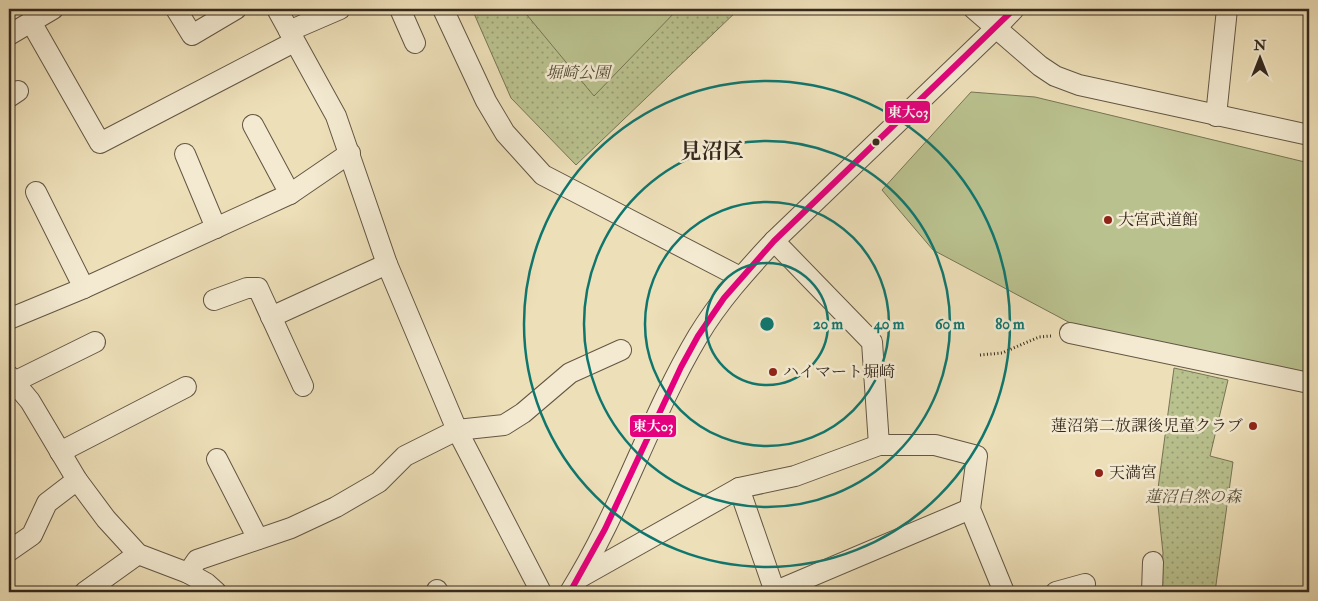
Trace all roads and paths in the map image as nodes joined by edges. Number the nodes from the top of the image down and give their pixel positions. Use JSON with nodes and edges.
{"nodes":[{"id":1,"x":53,"y":9,"type":"edge"},
{"id":2,"x":176,"y":9,"type":"edge"},
{"id":3,"x":236,"y":9,"type":"edge"},
{"id":4,"x":277,"y":9,"type":"edge"},
{"id":5,"x":340,"y":9,"type":"edge"},
{"id":6,"x":400,"y":9,"type":"edge"},
{"id":7,"x":444,"y":9,"type":"edge"},
{"id":8,"x":974,"y":9,"type":"edge"},
{"id":9,"x":1014,"y":9,"type":"edge"},
{"id":10,"x":1227,"y":9,"type":"edge"},
{"id":11,"x":31,"y":22,"type":"junction"},
{"id":12,"x":996,"y":28,"type":"junction"},
{"id":13,"x":9,"y":35,"type":"edge"},
{"id":14,"x":291,"y":37,"type":"junction"},
{"id":15,"x":415,"y":43,"type":"dead end"},
{"id":16,"x":1216,"y":116,"type":"junction"},
{"id":17,"x":254,"y":125,"type":"dead end"},
{"id":18,"x":1309,"y":135,"type":"edge"},
{"id":19,"x":350,"y":153,"type":"junction"},
{"id":20,"x":185,"y":154,"type":"dead end"},
{"id":21,"x":36,"y":192,"type":"dead end"},
{"id":22,"x":290,"y":194,"type":"junction"},
{"id":23,"x":216,"y":228,"type":"junction"},
{"id":24,"x":774,"y":241,"type":"junction"},
{"id":25,"x":387,"y":264,"type":"junction"},
{"id":26,"x":740,"y":277,"type":"junction"},
{"id":27,"x":84,"y":288,"type":"junction"},
{"id":28,"x":214,"y":300,"type":"dead end"},
{"id":29,"x":10,"y":315,"type":"edge"},
{"id":30,"x":271,"y":317,"type":"junction"},
{"id":31,"x":1070,"y":333,"type":"joint"},
{"id":32,"x":95,"y":342,"type":"dead end"},
{"id":33,"x":621,"y":350,"type":"dead end"},
{"id":34,"x":980,"y":355,"type":"dead end"},
{"id":35,"x":12,"y":379,"type":"edge"},
{"id":36,"x":1309,"y":383,"type":"edge"},
{"id":37,"x":304,"y":386,"type":"dead end"},
{"id":38,"x":186,"y":387,"type":"dead end"},
{"id":39,"x":457,"y":430,"type":"junction"},
{"id":40,"x":879,"y":445,"type":"junction"},
{"id":41,"x":60,"y":452,"type":"junction"},
{"id":42,"x":217,"y":459,"type":"dead end"},
{"id":43,"x":77,"y":480,"type":"junction"},
{"id":44,"x":739,"y":488,"type":"junction"},
{"id":45,"x":970,"y":509,"type":"junction"},
{"id":46,"x":258,"y":539,"type":"junction"},
{"id":47,"x":9,"y":551,"type":"edge"},
{"id":48,"x":138,"y":554,"type":"junction"},
{"id":49,"x":1153,"y":562,"type":"dead end"},
{"id":50,"x":188,"y":573,"type":"junction"},
{"id":51,"x":1085,"y":584,"type":"dead end"},
{"id":52,"x":575,"y":585,"type":"edge"},
{"id":53,"x":85,"y":592,"type":"edge"},
{"id":54,"x":216,"y":592,"type":"edge"},
{"id":55,"x":541,"y":592,"type":"edge"},
{"id":56,"x":774,"y":592,"type":"edge"},
{"id":57,"x":1004,"y":592,"type":"edge"},
{"id":58,"x":1056,"y":592,"type":"edge"},
{"id":59,"x":1152,"y":592,"type":"edge"}],
"edges":[{"from":1,"to":11,"type":"street"},
{"from":2,"to":3,"type":"street"},
{"from":4,"to":14,"type":"street"},
{"from":5,"to":14,"type":"street"},
{"from":6,"to":15,"type":"street"},
{"from":7,"to":26,"type":"street"},
{"from":8,"to":12,"type":"street"},
{"from":9,"to":12,"type":"street"},
{"from":10,"to":16,"type":"street"},
{"from":11,"to":13,"type":"street"},
{"from":11,"to":14,"type":"street"},
{"from":12,"to":16,"type":"street"},
{"from":12,"to":24,"type":"street"},
{"from":14,"to":19,"type":"street"},
{"from":16,"to":18,"type":"street"},
{"from":17,"to":22,"type":"street"},
{"from":19,"to":22,"type":"street"},
{"from":19,"to":25,"type":"street"},
{"from":20,"to":23,"type":"street"},
{"from":21,"to":27,"type":"street"},
{"from":22,"to":23,"type":"street"},
{"from":23,"to":27,"type":"street"},
{"from":24,"to":26,"type":"street"},
{"from":24,"to":40,"type":"street"},
{"from":25,"to":30,"type":"street"},
{"from":25,"to":39,"type":"street"},
{"from":26,"to":52,"type":"street"},
{"from":27,"to":29,"type":"street"},
{"from":28,"to":30,"type":"street"},
{"from":30,"to":37,"type":"street"},
{"from":31,"to":34,"type":"path"},
{"from":31,"to":36,"type":"street"},
{"from":32,"to":35,"type":"street"},
{"from":33,"to":39,"type":"street"},
{"from":35,"to":41,"type":"street"},
{"from":38,"to":41,"type":"street"},
{"from":39,"to":46,"type":"street"},
{"from":39,"to":55,"type":"street"},
{"from":40,"to":44,"type":"street"},
{"from":40,"to":45,"type":"street"},
{"from":41,"to":43,"type":"street"},
{"from":42,"to":46,"type":"street"},
{"from":43,"to":47,"type":"street"},
{"from":43,"to":48,"type":"street"},
{"from":44,"to":52,"type":"street"},
{"from":44,"to":56,"type":"street"},
{"from":45,"to":56,"type":"street"},
{"from":45,"to":57,"type":"street"},
{"from":46,"to":50,"type":"street"},
{"from":48,"to":50,"type":"street"},
{"from":48,"to":53,"type":"street"},
{"from":49,"to":59,"type":"street"},
{"from":50,"to":54,"type":"street"},
{"from":51,"to":58,"type":"street"}]}
